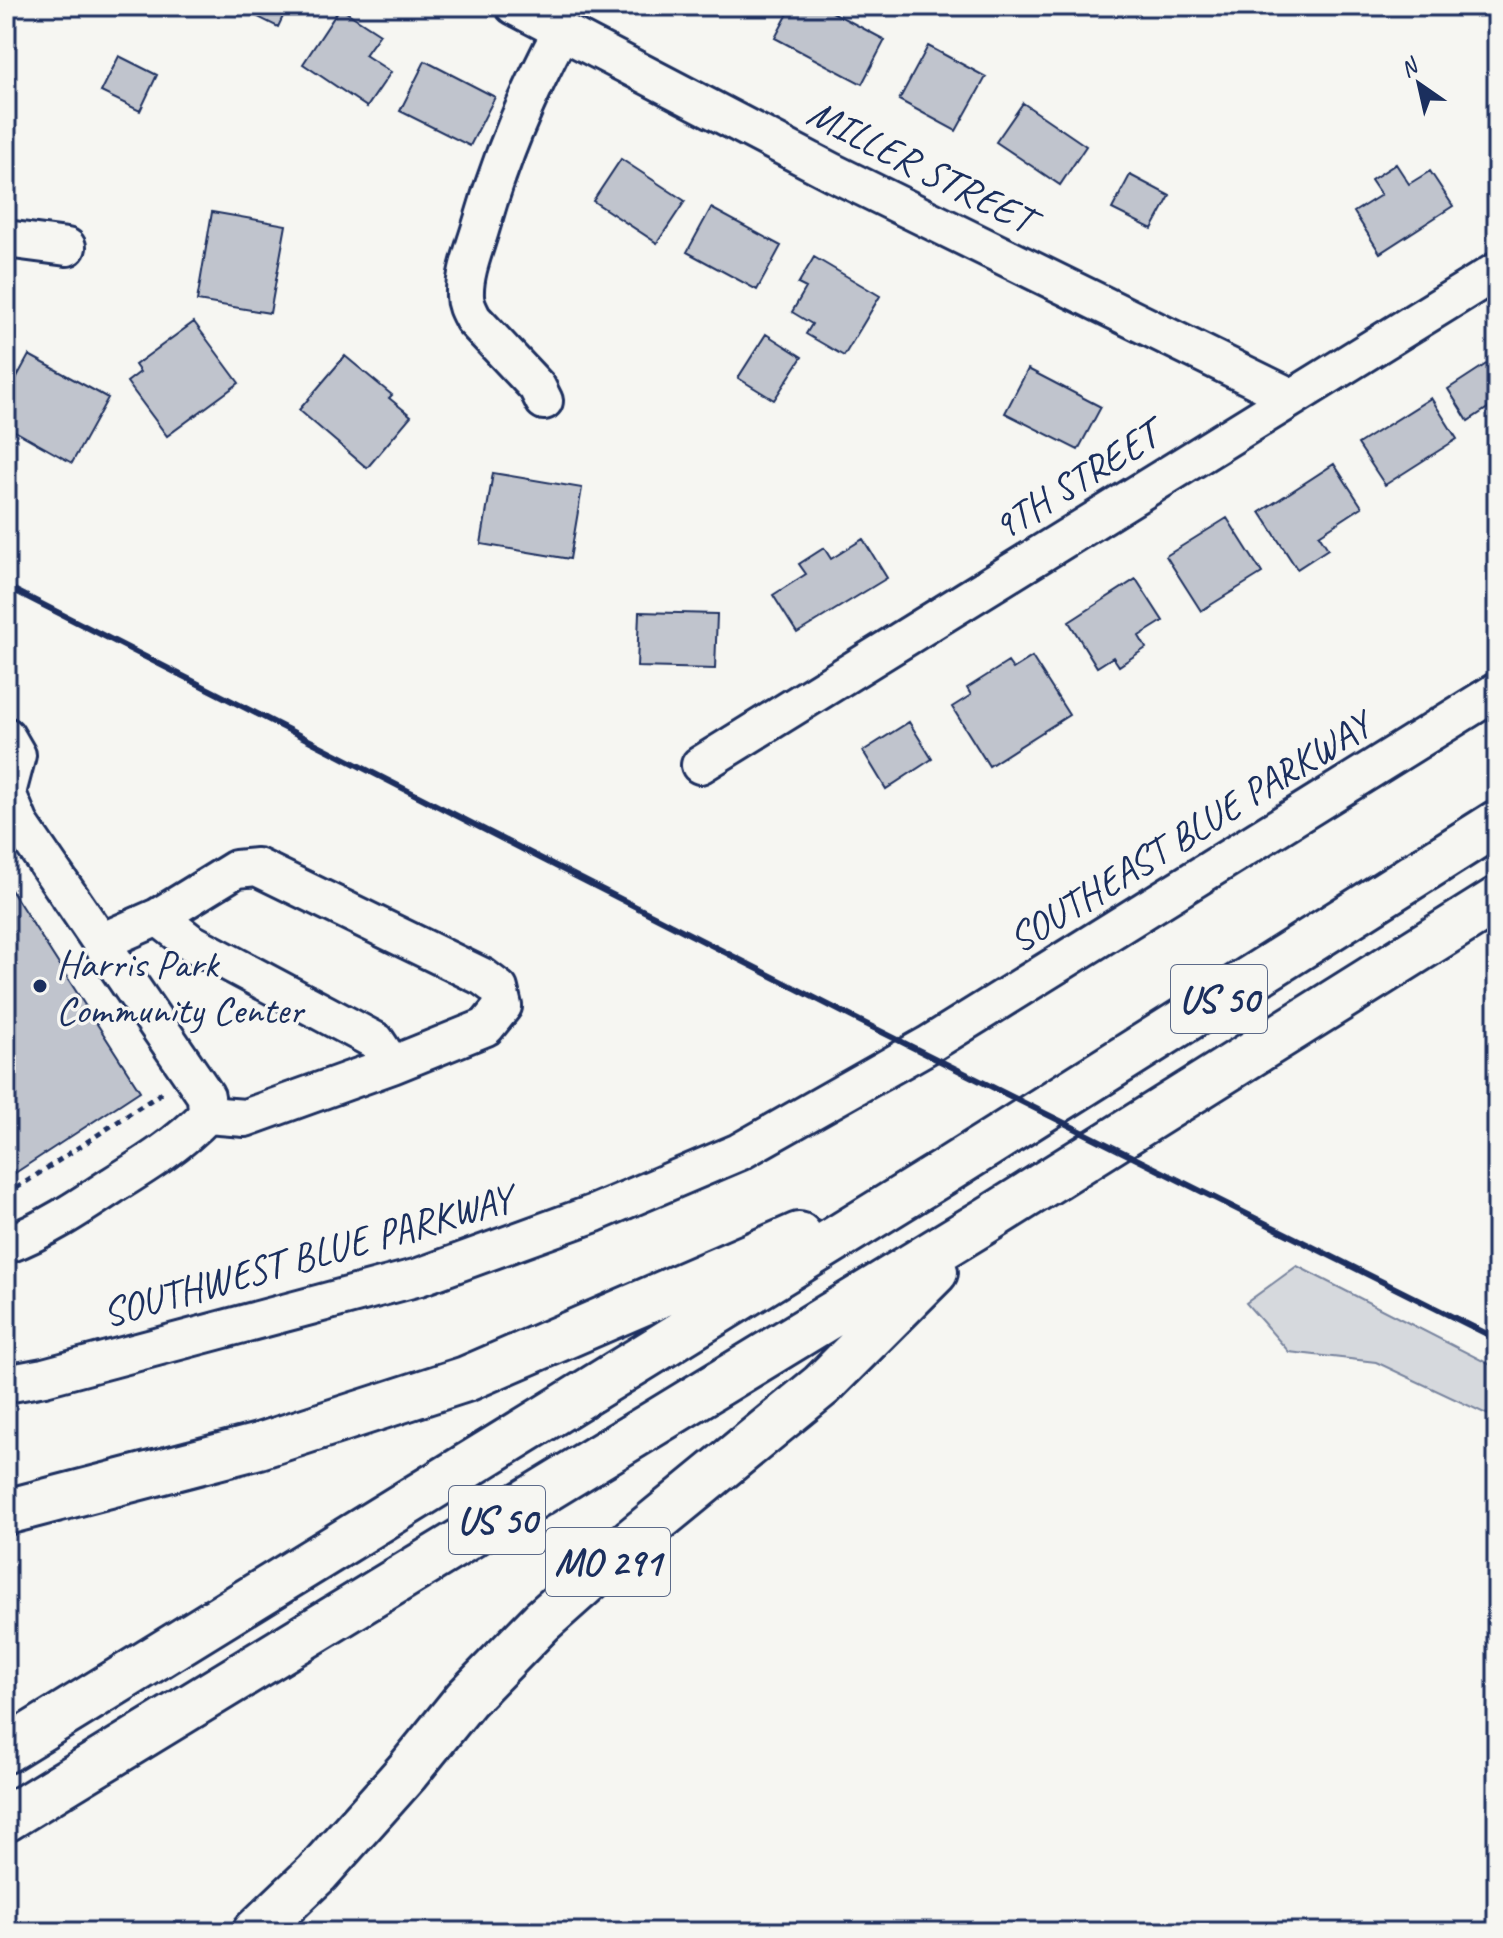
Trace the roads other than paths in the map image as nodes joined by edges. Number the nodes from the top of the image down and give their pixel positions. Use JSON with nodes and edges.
{"nodes":[{"id":1,"x":514,"y":6,"type":"edge"},
{"id":2,"x":562,"y":30,"type":"junction"},
{"id":3,"x":6,"y":239,"type":"edge"},
{"id":4,"x":67,"y":247,"type":"dead end"},
{"id":5,"x":1497,"y":271,"type":"edge"},
{"id":6,"x":1291,"y":397,"type":"junction"},
{"id":7,"x":544,"y":401,"type":"dead end"},
{"id":8,"x":1497,"y":691,"type":"edge"},
{"id":9,"x":6,"y":736,"type":"edge"},
{"id":10,"x":700,"y":765,"type":"dead end"},
{"id":11,"x":6,"y":793,"type":"edge"},
{"id":12,"x":1497,"y":823,"type":"edge"},
{"id":13,"x":1497,"y":900,"type":"edge"},
{"id":14,"x":158,"y":917,"type":"junction"},
{"id":15,"x":101,"y":942,"type":"junction"},
{"id":16,"x":928,"y":1045,"type":"joint"},
{"id":17,"x":392,"y":1065,"type":"junction"},
{"id":18,"x":207,"y":1115,"type":"junction"},
{"id":19,"x":941,"y":1174,"type":"junction"},
{"id":20,"x":987,"y":1220,"type":"junction"},
{"id":21,"x":6,"y":1245,"type":"edge"},
{"id":22,"x":6,"y":1384,"type":"edge"},
{"id":23,"x":6,"y":1512,"type":"edge"},
{"id":24,"x":6,"y":1750,"type":"edge"},
{"id":25,"x":6,"y":1819,"type":"edge"},
{"id":26,"x":255,"y":1932,"type":"edge"}],
"edges":[{"from":1,"to":2,"type":"street","name":"MILLER STREET"},
{"from":2,"to":6,"type":"street","name":"MILLER STREET"},
{"from":2,"to":7,"type":"street"},
{"from":3,"to":4,"type":"street"},
{"from":5,"to":6,"type":"street","name":"9TH STREET"},
{"from":6,"to":10,"type":"street","name":"9TH STREET"},
{"from":8,"to":16,"type":"street","name":"SOUTHEAST BLUE PARKWAY"},
{"from":9,"to":11,"type":"street"},
{"from":11,"to":15,"type":"street"},
{"from":12,"to":19,"type":"highway","number":"US 50"},
{"from":13,"to":20,"type":"highway","number":"US 50"},
{"from":14,"to":15,"type":"street"},
{"from":14,"to":17,"type":"street"},
{"from":14,"to":17,"type":"street"},
{"from":15,"to":18,"type":"street"},
{"from":16,"to":22,"type":"street","name":"SOUTHWEST BLUE PARKWAY"},
{"from":17,"to":18,"type":"street"},
{"from":18,"to":21,"type":"street"},
{"from":19,"to":23,"type":"highway"},
{"from":19,"to":24,"type":"highway","number":"US 50"},
{"from":20,"to":25,"type":"highway","number":"US 50"},
{"from":20,"to":26,"type":"highway","number":"MO 291"}]}
